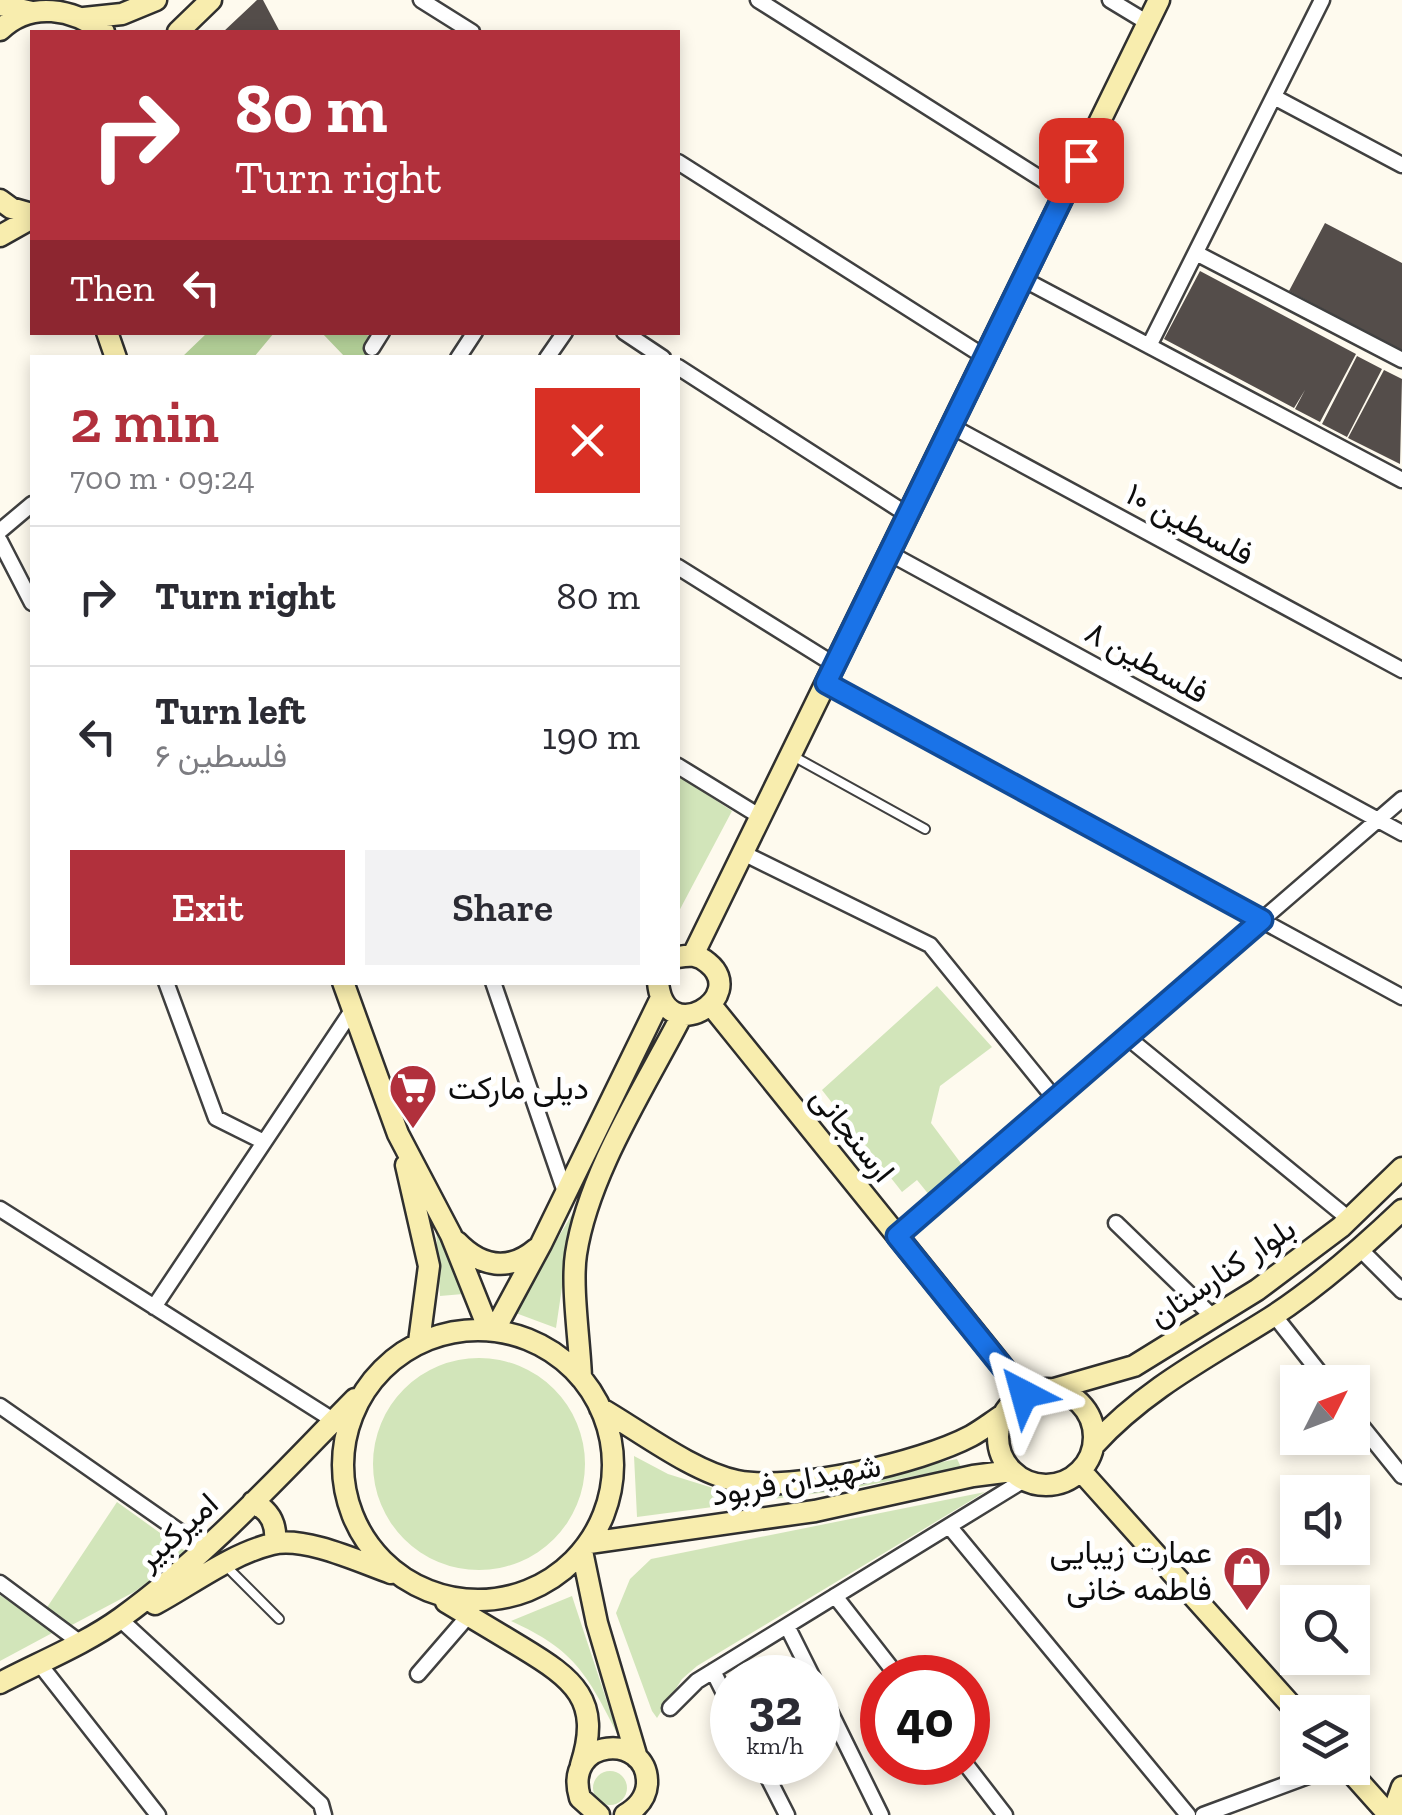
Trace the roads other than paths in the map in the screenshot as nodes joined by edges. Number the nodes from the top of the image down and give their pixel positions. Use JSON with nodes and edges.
{"nodes":[{"id":1,"x":156,"y":0,"type":"edge"},
{"id":2,"x":211,"y":0,"type":"edge"},
{"id":3,"x":421,"y":0,"type":"edge"},
{"id":4,"x":758,"y":0,"type":"edge"},
{"id":5,"x":1110,"y":0,"type":"edge"},
{"id":6,"x":1159,"y":0,"type":"edge"},
{"id":7,"x":1322,"y":0,"type":"edge"},
{"id":8,"x":0,"y":5,"type":"edge"},
{"id":9,"x":60,"y":5,"type":"edge"},
{"id":10,"x":32,"y":12,"type":"junction"},
{"id":11,"x":84,"y":18,"type":"junction"},
{"id":12,"x":1148,"y":23,"type":"junction"},
{"id":13,"x":0,"y":30,"type":"edge"},
{"id":14,"x":101,"y":30,"type":"edge"},
{"id":15,"x":180,"y":30,"type":"edge"},
{"id":16,"x":469,"y":30,"type":"edge"},
{"id":17,"x":1274,"y":97,"type":"junction"},
{"id":18,"x":680,"y":163,"type":"edge"},
{"id":19,"x":1402,"y":165,"type":"edge"},
{"id":20,"x":1064,"y":194,"type":"junction"},
{"id":21,"x":0,"y":200,"type":"edge"},
{"id":22,"x":30,"y":215,"type":"edge"},
{"id":23,"x":30,"y":217,"type":"edge"},
{"id":24,"x":0,"y":236,"type":"edge"},
{"id":25,"x":1196,"y":253,"type":"junction"},
{"id":26,"x":1023,"y":279,"type":"junction"},
{"id":27,"x":380,"y":335,"type":"edge"},
{"id":28,"x":628,"y":335,"type":"edge"},
{"id":29,"x":1149,"y":346,"type":"junction"},
{"id":30,"x":372,"y":348,"type":"dead end"},
{"id":31,"x":658,"y":355,"type":"edge"},
{"id":32,"x":985,"y":358,"type":"junction"},
{"id":33,"x":1402,"y":360,"type":"edge"},
{"id":34,"x":680,"y":368,"type":"edge"},
{"id":35,"x":951,"y":426,"type":"junction"},
{"id":36,"x":1402,"y":480,"type":"edge"},
{"id":37,"x":30,"y":506,"type":"edge"},
{"id":38,"x":908,"y":514,"type":"junction"},
{"id":39,"x":0,"y":531,"type":"edge"},
{"id":40,"x":0,"y":542,"type":"edge"},
{"id":41,"x":889,"y":553,"type":"junction"},
{"id":42,"x":680,"y":568,"type":"edge"},
{"id":43,"x":30,"y":599,"type":"edge"},
{"id":44,"x":1402,"y":670,"type":"edge"},
{"id":45,"x":830,"y":674,"type":"junction"},
{"id":46,"x":791,"y":755,"type":"junction"},
{"id":47,"x":680,"y":767,"type":"edge"},
{"id":48,"x":1402,"y":799,"type":"edge"},
{"id":49,"x":761,"y":816,"type":"junction"},
{"id":50,"x":1378,"y":820,"type":"junction"},
{"id":51,"x":925,"y":829,"type":"dead end"},
{"id":52,"x":1402,"y":833,"type":"edge"},
{"id":53,"x":743,"y":853,"type":"junction"},
{"id":54,"x":1262,"y":920,"type":"junction"},
{"id":55,"x":685,"y":956,"type":"edge"},
{"id":56,"x":167,"y":985,"type":"edge"},
{"id":57,"x":345,"y":985,"type":"edge"},
{"id":58,"x":494,"y":985,"type":"edge"},
{"id":59,"x":659,"y":990,"type":"edge"},
{"id":60,"x":1402,"y":997,"type":"edge"},
{"id":61,"x":711,"y":1005,"type":"junction"},
{"id":62,"x":353,"y":1009,"type":"junction"},
{"id":63,"x":682,"y":1015,"type":"junction"},
{"id":64,"x":1126,"y":1037,"type":"junction"},
{"id":65,"x":1055,"y":1099,"type":"junction"},
{"id":66,"x":398,"y":1134,"type":"junction"},
{"id":67,"x":264,"y":1142,"type":"junction"},
{"id":68,"x":1402,"y":1168,"type":"edge"},
{"id":69,"x":564,"y":1192,"type":"junction"},
{"id":70,"x":0,"y":1208,"type":"edge"},
{"id":71,"x":1402,"y":1210,"type":"edge"},
{"id":72,"x":1349,"y":1219,"type":"junction"},
{"id":73,"x":1116,"y":1223,"type":"dead end"},
{"id":74,"x":451,"y":1235,"type":"junction"},
{"id":75,"x":897,"y":1236,"type":"junction"},
{"id":76,"x":541,"y":1244,"type":"junction"},
{"id":77,"x":1360,"y":1250,"type":"junction"},
{"id":78,"x":1402,"y":1291,"type":"edge"},
{"id":79,"x":154,"y":1306,"type":"junction"},
{"id":80,"x":1274,"y":1315,"type":"junction"},
{"id":81,"x":1213,"y":1317,"type":"junction"},
{"id":82,"x":492,"y":1331,"type":"junction"},
{"id":83,"x":420,"y":1342,"type":"junction"},
{"id":84,"x":1314,"y":1365,"type":"edge"},
{"id":85,"x":581,"y":1378,"type":"junction"},
{"id":86,"x":366,"y":1387,"type":"junction"},
{"id":87,"x":1054,"y":1389,"type":"junction"},
{"id":88,"x":1024,"y":1394,"type":"junction"},
{"id":89,"x":0,"y":1406,"type":"edge"},
{"id":90,"x":600,"y":1408,"type":"junction"},
{"id":91,"x":1003,"y":1414,"type":"junction"},
{"id":92,"x":334,"y":1420,"type":"junction"},
{"id":93,"x":1370,"y":1436,"type":"edge"},
{"id":94,"x":1094,"y":1445,"type":"junction"},
{"id":95,"x":1081,"y":1472,"type":"junction"},
{"id":96,"x":1018,"y":1476,"type":"junction"},
{"id":97,"x":1402,"y":1476,"type":"edge"},
{"id":98,"x":253,"y":1502,"type":"junction"},
{"id":99,"x":949,"y":1526,"type":"junction"},
{"id":100,"x":275,"y":1542,"type":"junction"},
{"id":101,"x":586,"y":1547,"type":"junction"},
{"id":102,"x":206,"y":1550,"type":"junction"},
{"id":103,"x":225,"y":1564,"type":"junction"},
{"id":104,"x":400,"y":1577,"type":"junction"},
{"id":105,"x":0,"y":1583,"type":"edge"},
{"id":106,"x":432,"y":1593,"type":"junction"},
{"id":107,"x":835,"y":1596,"type":"junction"},
{"id":108,"x":469,"y":1615,"type":"junction"},
{"id":109,"x":279,"y":1619,"type":"dead end"},
{"id":110,"x":120,"y":1621,"type":"junction"},
{"id":111,"x":787,"y":1626,"type":"junction"},
{"id":112,"x":78,"y":1641,"type":"junction"},
{"id":113,"x":739,"y":1655,"type":"edge"},
{"id":114,"x":802,"y":1655,"type":"edge"},
{"id":115,"x":880,"y":1655,"type":"edge"},
{"id":116,"x":38,"y":1662,"type":"junction"},
{"id":117,"x":710,"y":1673,"type":"edge"},
{"id":118,"x":418,"y":1674,"type":"dead end"},
{"id":119,"x":0,"y":1682,"type":"edge"},
{"id":120,"x":1282,"y":1695,"type":"edge"},
{"id":121,"x":670,"y":1708,"type":"dead end"},
{"id":122,"x":840,"y":1732,"type":"edge"},
{"id":123,"x":637,"y":1758,"type":"junction"},
{"id":124,"x":581,"y":1766,"type":"junction"},
{"id":125,"x":772,"y":1785,"type":"edge"},
{"id":126,"x":982,"y":1785,"type":"edge"},
{"id":127,"x":1284,"y":1785,"type":"edge"},
{"id":128,"x":1363,"y":1785,"type":"edge"},
{"id":129,"x":1402,"y":1787,"type":"edge"},
{"id":130,"x":646,"y":1789,"type":"junction"},
{"id":131,"x":158,"y":1815,"type":"edge"},
{"id":132,"x":324,"y":1815,"type":"edge"},
{"id":133,"x":599,"y":1815,"type":"edge"},
{"id":134,"x":625,"y":1815,"type":"edge"},
{"id":135,"x":653,"y":1815,"type":"edge"},
{"id":136,"x":787,"y":1815,"type":"edge"},
{"id":137,"x":881,"y":1815,"type":"edge"},
{"id":138,"x":1005,"y":1815,"type":"edge"},
{"id":139,"x":1188,"y":1815,"type":"edge"},
{"id":140,"x":1203,"y":1815,"type":"edge"},
{"id":141,"x":1391,"y":1815,"type":"edge"}],
"edges":[{"from":1,"to":11,"type":"street"},
{"from":2,"to":15,"type":"street"},
{"from":3,"to":16,"type":"street"},
{"from":4,"to":20,"type":"street"},
{"from":5,"to":12,"type":"street"},
{"from":6,"to":12,"type":"street"},
{"from":7,"to":17,"type":"street"},
{"from":8,"to":10,"type":"street"},
{"from":9,"to":10,"type":"street"},
{"from":9,"to":11,"type":"street"},
{"from":10,"to":13,"type":"street"},
{"from":11,"to":14,"type":"street"},
{"from":12,"to":20,"type":"street"},
{"from":17,"to":19,"type":"street"},
{"from":17,"to":25,"type":"street"},
{"from":18,"to":32,"type":"street"},
{"from":20,"to":26,"type":"street"},
{"from":21,"to":22,"type":"street"},
{"from":23,"to":24,"type":"street"},
{"from":25,"to":29,"type":"street"},
{"from":25,"to":33,"type":"street"},
{"from":26,"to":29,"type":"street"},
{"from":26,"to":32,"type":"street"},
{"from":27,"to":30,"type":"street"},
{"from":28,"to":31,"type":"street"},
{"from":29,"to":36,"type":"street"},
{"from":32,"to":35,"type":"street"},
{"from":34,"to":38,"type":"street"},
{"from":35,"to":38,"type":"street"},
{"from":35,"to":44,"type":"street","name":"فلسطین ۱۰"},
{"from":37,"to":39,"type":"street"},
{"from":38,"to":41,"type":"street"},
{"from":40,"to":43,"type":"street"},
{"from":41,"to":45,"type":"street"},
{"from":41,"to":50,"type":"street","name":"فلسطین ۸"},
{"from":42,"to":45,"type":"street"},
{"from":45,"to":46,"type":"street"},
{"from":45,"to":54,"type":"street"},
{"from":46,"to":49,"type":"street"},
{"from":46,"to":51,"type":"lane"},
{"from":47,"to":49,"type":"street"},
{"from":48,"to":50,"type":"street"},
{"from":49,"to":53,"type":"street"},
{"from":50,"to":52,"type":"street","name":"فلسطین ۸"},
{"from":50,"to":54,"type":"street"},
{"from":53,"to":55,"type":"street"},
{"from":53,"to":65,"type":"street"},
{"from":54,"to":60,"type":"street"},
{"from":54,"to":64,"type":"street"},
{"from":55,"to":61,"type":"street"},
{"from":56,"to":67,"type":"street"},
{"from":57,"to":62,"type":"street"},
{"from":58,"to":69,"type":"street"},
{"from":59,"to":63,"type":"street"},
{"from":59,"to":69,"type":"street"},
{"from":61,"to":63,"type":"street"},
{"from":61,"to":75,"type":"street","name":"ارسنجانی"},
{"from":62,"to":66,"type":"street"},
{"from":62,"to":67,"type":"street"},
{"from":63,"to":85,"type":"street"},
{"from":64,"to":65,"type":"street"},
{"from":64,"to":72,"type":"street"},
{"from":65,"to":75,"type":"street"},
{"from":66,"to":74,"type":"street"},
{"from":66,"to":83,"type":"street"},
{"from":67,"to":79,"type":"street"},
{"from":68,"to":72,"type":"street","name":"بلوار کنارستان"},
{"from":69,"to":76,"type":"street"},
{"from":70,"to":79,"type":"street"},
{"from":71,"to":77,"type":"street","name":"بلوار کنارستان"},
{"from":72,"to":81,"type":"street","name":"بلوار کنارستان"},
{"from":73,"to":81,"type":"street"},
{"from":74,"to":76,"type":"street"},
{"from":74,"to":82,"type":"street"},
{"from":75,"to":88,"type":"street","name":"ارسنجانی"},
{"from":76,"to":82,"type":"street"},
{"from":77,"to":78,"type":"street"},
{"from":77,"to":80,"type":"street","name":"بلوار کنارستان"},
{"from":79,"to":92,"type":"street"},
{"from":80,"to":84,"type":"street"},
{"from":80,"to":94,"type":"street","name":"بلوار کنارستان"},
{"from":81,"to":87,"type":"street","name":"بلوار کنارستان"},
{"from":82,"to":83,"type":"street"},
{"from":82,"to":85,"type":"street"},
{"from":83,"to":86,"type":"street"},
{"from":85,"to":90,"type":"street"},
{"from":86,"to":92,"type":"street","name":"امیرکبیر"},
{"from":86,"to":104,"type":"street"},
{"from":87,"to":88,"type":"street"},
{"from":87,"to":94,"type":"street"},
{"from":88,"to":91,"type":"street"},
{"from":89,"to":102,"type":"street"},
{"from":90,"to":91,"type":"street","name":"شهيدان فربود"},
{"from":90,"to":101,"type":"street"},
{"from":91,"to":96,"type":"street"},
{"from":92,"to":98,"type":"street","name":"امیرکبیر"},
{"from":93,"to":97,"type":"street"},
{"from":94,"to":95,"type":"street"},
{"from":95,"to":96,"type":"street"},
{"from":95,"to":120,"type":"street"},
{"from":96,"to":99,"type":"street"},
{"from":96,"to":101,"type":"street","name":"شهيدان فربود"},
{"from":98,"to":100,"type":"street"},
{"from":98,"to":102,"type":"street","name":"امیرکبیر"},
{"from":99,"to":107,"type":"street"},
{"from":99,"to":139,"type":"street"},
{"from":100,"to":103,"type":"street"},
{"from":100,"to":104,"type":"street"},
{"from":101,"to":106,"type":"street"},
{"from":101,"to":123,"type":"street"},
{"from":102,"to":110,"type":"street","name":"امیرکبیر"},
{"from":103,"to":109,"type":"lane"},
{"from":103,"to":110,"type":"street"},
{"from":104,"to":106,"type":"street"},
{"from":105,"to":112,"type":"street"},
{"from":106,"to":108,"type":"street"},
{"from":107,"to":111,"type":"street"},
{"from":107,"to":115,"type":"street"},
{"from":108,"to":118,"type":"street"},
{"from":108,"to":124,"type":"street"},
{"from":110,"to":112,"type":"street","name":"امیرکبیر"},
{"from":110,"to":132,"type":"street"},
{"from":111,"to":113,"type":"street"},
{"from":111,"to":114,"type":"street"},
{"from":112,"to":116,"type":"street","name":"امیرکبیر"},
{"from":116,"to":119,"type":"street","name":"امیرکبیر"},
{"from":116,"to":131,"type":"street"},
{"from":117,"to":121,"type":"street"},
{"from":122,"to":137,"type":"street"},
{"from":123,"to":124,"type":"street"},
{"from":123,"to":130,"type":"street"},
{"from":124,"to":133,"type":"street"},
{"from":125,"to":136,"type":"street"},
{"from":126,"to":138,"type":"street"},
{"from":127,"to":140,"type":"street"},
{"from":128,"to":141,"type":"street"},
{"from":129,"to":141,"type":"street"},
{"from":130,"to":134,"type":"street"},
{"from":130,"to":135,"type":"street"}]}
